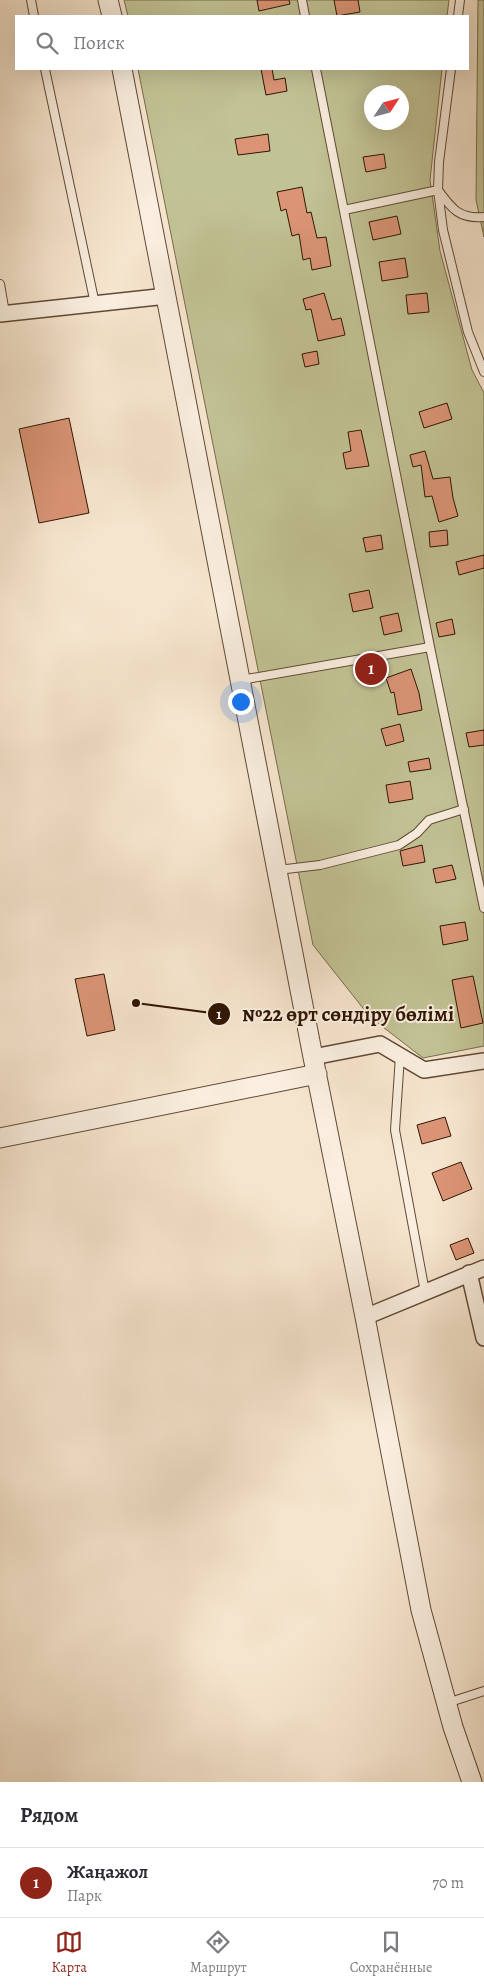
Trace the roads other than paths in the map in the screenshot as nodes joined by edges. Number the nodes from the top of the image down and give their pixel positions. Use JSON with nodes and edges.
{"nodes":[{"id":1,"x":31,"y":0,"type":"edge"},
{"id":2,"x":108,"y":0,"type":"edge"},
{"id":3,"x":302,"y":0,"type":"edge"},
{"id":4,"x":460,"y":0,"type":"edge"},
{"id":5,"x":34,"y":15,"type":"edge"},
{"id":6,"x":112,"y":15,"type":"edge"},
{"id":7,"x":305,"y":15,"type":"edge"},
{"id":8,"x":458,"y":15,"type":"edge"},
{"id":9,"x":45,"y":70,"type":"edge"},
{"id":10,"x":122,"y":70,"type":"edge"},
{"id":11,"x":316,"y":70,"type":"edge"},
{"id":12,"x":451,"y":70,"type":"edge"},
{"id":13,"x":438,"y":190,"type":"junction"},
{"id":14,"x":344,"y":210,"type":"junction"},
{"id":15,"x":484,"y":217,"type":"edge"},
{"id":16,"x":0,"y":284,"type":"edge"},
{"id":17,"x":167,"y":296,"type":"junction"},
{"id":18,"x":95,"y":304,"type":"junction"},
{"id":19,"x":2,"y":313,"type":"edge"},
{"id":20,"x":484,"y":372,"type":"edge"},
{"id":21,"x":430,"y":647,"type":"junction"},
{"id":22,"x":241,"y":680,"type":"junction"},
{"id":23,"x":464,"y":809,"type":"junction"},
{"id":24,"x":278,"y":870,"type":"junction"},
{"id":25,"x":484,"y":908,"type":"edge"},
{"id":26,"x":400,"y":1056,"type":"junction"},
{"id":27,"x":484,"y":1062,"type":"edge"},
{"id":28,"x":315,"y":1066,"type":"junction"},
{"id":29,"x":0,"y":1138,"type":"edge"},
{"id":30,"x":484,"y":1268,"type":"edge"},
{"id":31,"x":469,"y":1273,"type":"junction"},
{"id":32,"x":425,"y":1292,"type":"junction"},
{"id":33,"x":366,"y":1317,"type":"junction"},
{"id":34,"x":484,"y":1338,"type":"edge"},
{"id":35,"x":484,"y":1691,"type":"edge"},
{"id":36,"x":447,"y":1703,"type":"junction"},
{"id":37,"x":472,"y":1782,"type":"edge"}],
"edges":[{"from":1,"to":5,"type":"lane"},
{"from":2,"to":6,"type":"street"},
{"from":3,"to":7,"type":"lane"},
{"from":4,"to":8,"type":"lane"},
{"from":9,"to":18,"type":"lane"},
{"from":10,"to":17,"type":"street"},
{"from":11,"to":14,"type":"lane"},
{"from":12,"to":13,"type":"lane"},
{"from":13,"to":14,"type":"lane"},
{"from":13,"to":15,"type":"lane"},
{"from":13,"to":20,"type":"lane"},
{"from":14,"to":21,"type":"lane"},
{"from":16,"to":19,"type":"lane"},
{"from":17,"to":18,"type":"street"},
{"from":17,"to":22,"type":"street"},
{"from":18,"to":19,"type":"street"},
{"from":21,"to":22,"type":"lane"},
{"from":21,"to":23,"type":"lane"},
{"from":22,"to":24,"type":"street"},
{"from":23,"to":24,"type":"lane"},
{"from":23,"to":25,"type":"lane"},
{"from":24,"to":28,"type":"street"},
{"from":26,"to":27,"type":"street"},
{"from":26,"to":28,"type":"street"},
{"from":26,"to":32,"type":"lane"},
{"from":28,"to":29,"type":"street"},
{"from":28,"to":33,"type":"street"},
{"from":30,"to":31,"type":"street"},
{"from":31,"to":32,"type":"street"},
{"from":31,"to":34,"type":"street"},
{"from":32,"to":33,"type":"street"},
{"from":33,"to":36,"type":"street"},
{"from":35,"to":36,"type":"lane"},
{"from":36,"to":37,"type":"street"}]}
